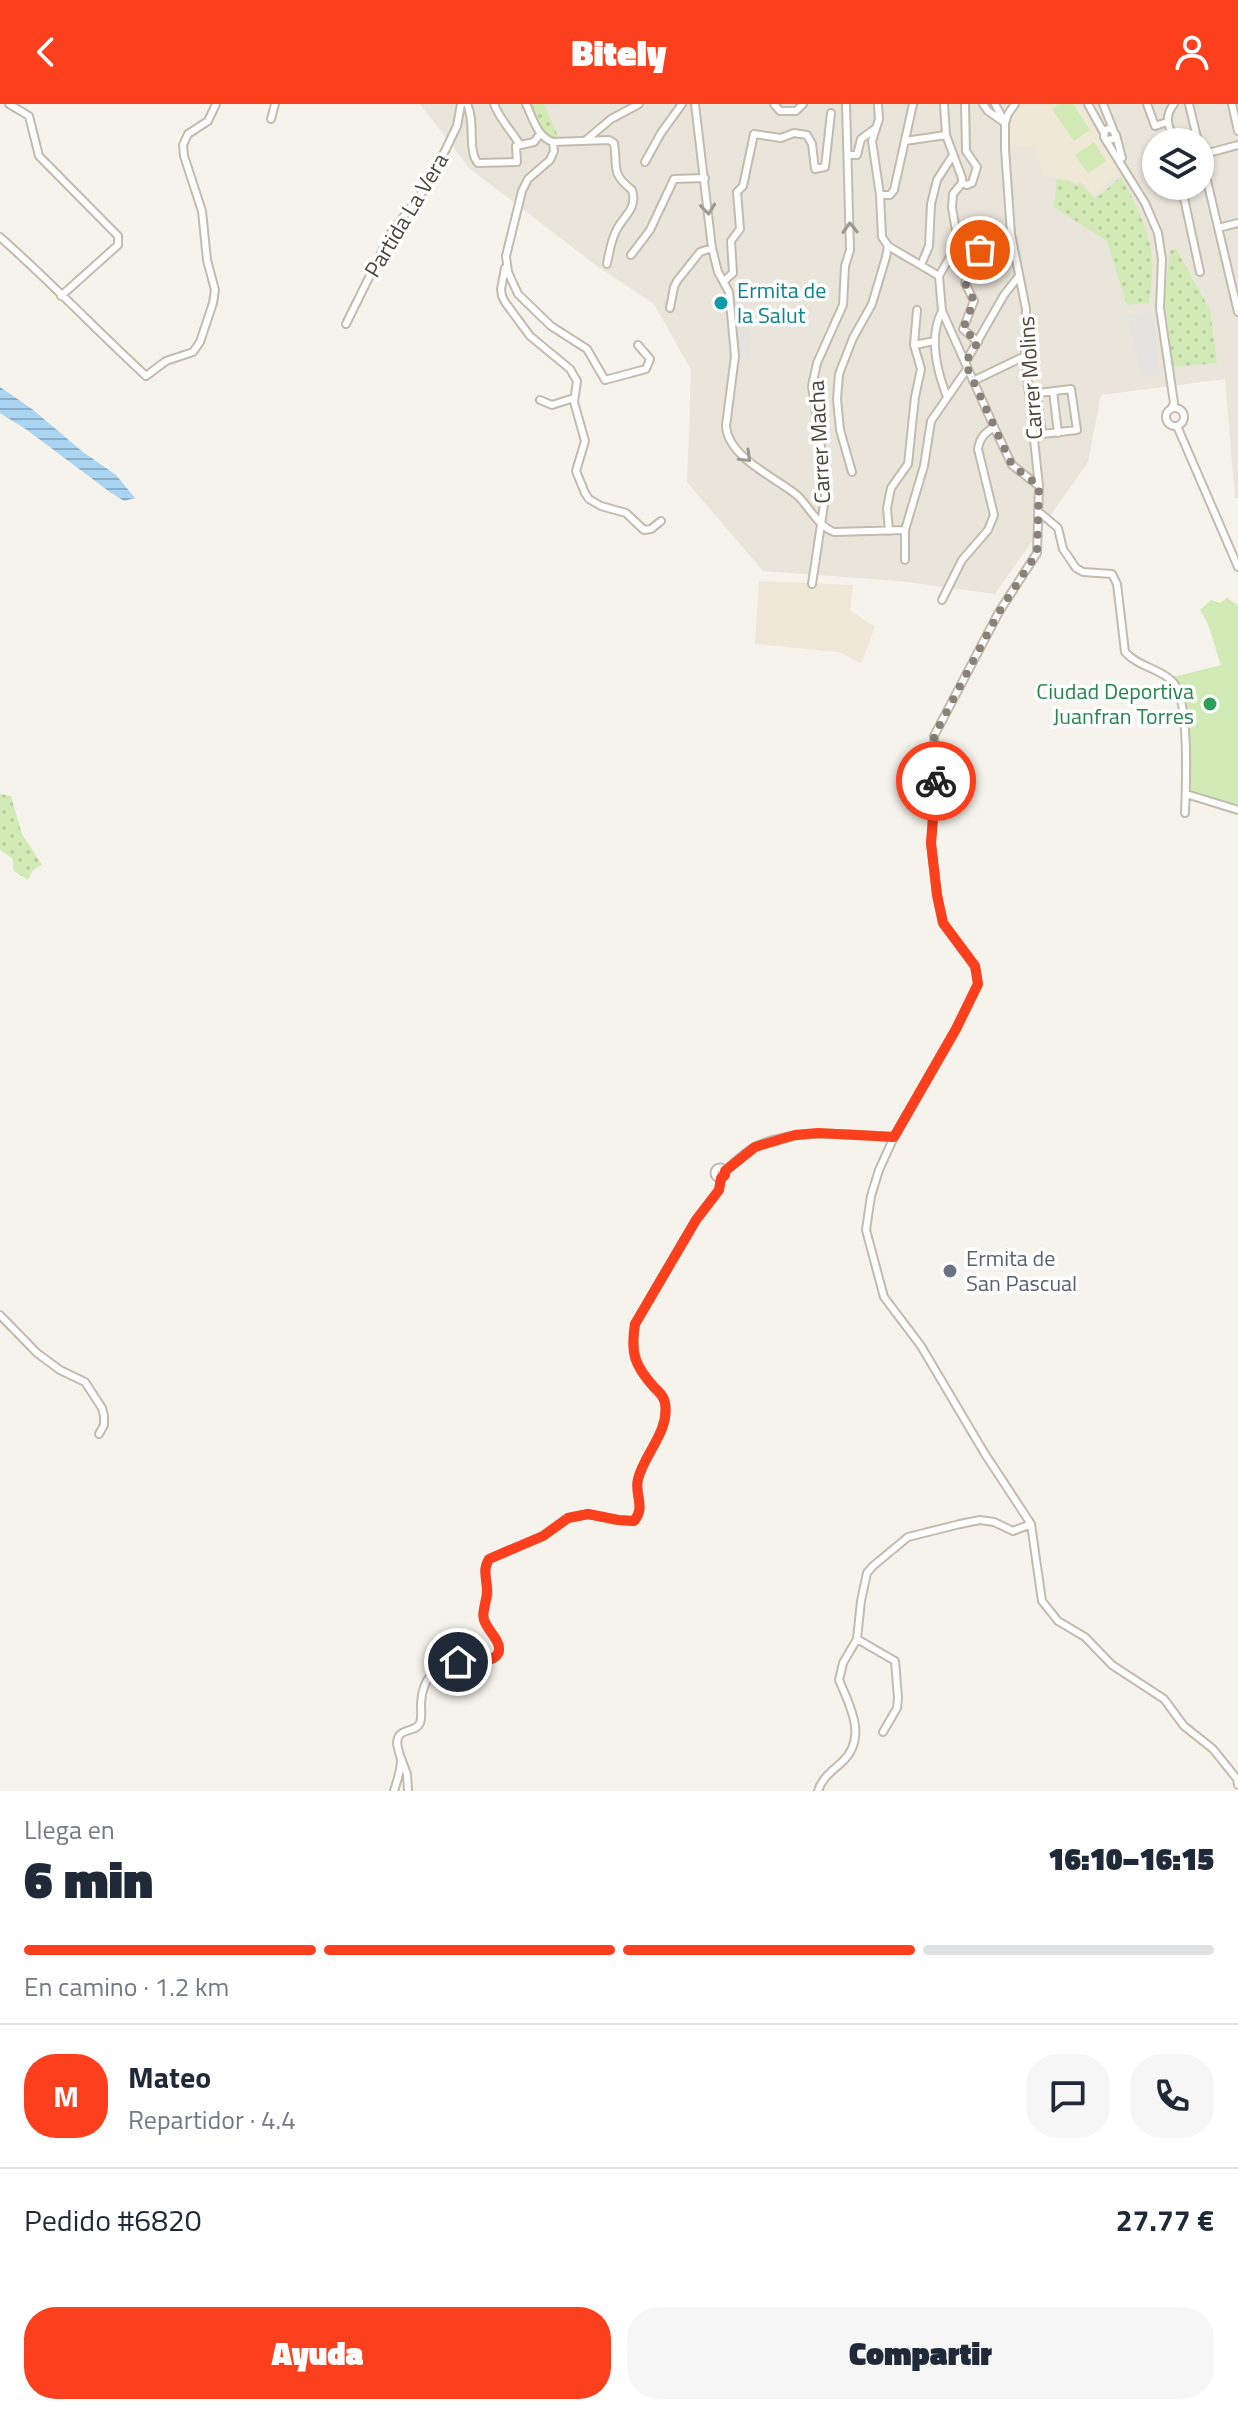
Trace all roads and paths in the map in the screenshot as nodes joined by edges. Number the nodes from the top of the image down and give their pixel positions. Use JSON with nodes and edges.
{"nodes":[{"id":1,"x":9,"y":104,"type":"edge"},
{"id":2,"x":216,"y":104,"type":"edge"},
{"id":3,"x":275,"y":104,"type":"edge"},
{"id":4,"x":464,"y":104,"type":"edge"},
{"id":5,"x":494,"y":104,"type":"edge"},
{"id":6,"x":526,"y":104,"type":"edge"},
{"id":7,"x":639,"y":104,"type":"edge"},
{"id":8,"x":682,"y":104,"type":"edge"},
{"id":9,"x":695,"y":104,"type":"edge"},
{"id":10,"x":774,"y":104,"type":"edge"},
{"id":11,"x":803,"y":104,"type":"edge"},
{"id":12,"x":846,"y":104,"type":"edge"},
{"id":13,"x":878,"y":104,"type":"edge"},
{"id":14,"x":913,"y":104,"type":"edge"},
{"id":15,"x":944,"y":104,"type":"edge"},
{"id":16,"x":965,"y":104,"type":"edge"},
{"id":17,"x":983,"y":104,"type":"edge"},
{"id":18,"x":995,"y":104,"type":"edge"},
{"id":19,"x":1015,"y":104,"type":"edge"},
{"id":20,"x":1088,"y":104,"type":"edge"},
{"id":21,"x":1103,"y":104,"type":"edge"},
{"id":22,"x":1147,"y":104,"type":"edge"},
{"id":23,"x":1174,"y":104,"type":"edge"},
{"id":24,"x":1189,"y":104,"type":"edge"},
{"id":25,"x":1232,"y":104,"type":"edge"},
{"id":26,"x":831,"y":113,"type":"dead end"},
{"id":27,"x":271,"y":119,"type":"dead end"},
{"id":28,"x":1167,"y":122,"type":"junction"},
{"id":29,"x":1005,"y":123,"type":"junction"},
{"id":30,"x":876,"y":128,"type":"junction"},
{"id":31,"x":1169,"y":128,"type":"edge"},
{"id":32,"x":1195,"y":128,"type":"edge"},
{"id":33,"x":1238,"y":131,"type":"edge"},
{"id":34,"x":1114,"y":132,"type":"junction"},
{"id":35,"x":540,"y":134,"type":"junction"},
{"id":36,"x":946,"y":135,"type":"junction"},
{"id":37,"x":1106,"y":136,"type":"junction"},
{"id":38,"x":586,"y":140,"type":"junction"},
{"id":39,"x":905,"y":141,"type":"junction"},
{"id":40,"x":553,"y":142,"type":"junction"},
{"id":41,"x":520,"y":145,"type":"junction"},
{"id":42,"x":1238,"y":145,"type":"edge"},
{"id":43,"x":1214,"y":150,"type":"edge"},
{"id":44,"x":848,"y":155,"type":"junction"},
{"id":45,"x":953,"y":155,"type":"junction"},
{"id":46,"x":645,"y":162,"type":"dead end"},
{"id":47,"x":1123,"y":165,"type":"junction"},
{"id":48,"x":705,"y":178,"type":"junction"},
{"id":49,"x":962,"y":183,"type":"junction"},
{"id":50,"x":880,"y":195,"type":"junction"},
{"id":51,"x":1184,"y":200,"type":"edge"},
{"id":52,"x":1211,"y":200,"type":"edge"},
{"id":53,"x":1238,"y":223,"type":"edge"},
{"id":54,"x":1218,"y":228,"type":"junction"},
{"id":55,"x":0,"y":237,"type":"edge"},
{"id":56,"x":888,"y":246,"type":"junction"},
{"id":57,"x":712,"y":248,"type":"junction"},
{"id":58,"x":980,"y":250,"type":"dead end"},
{"id":59,"x":631,"y":255,"type":"dead end"},
{"id":60,"x":506,"y":256,"type":"junction"},
{"id":61,"x":607,"y":264,"type":"dead end"},
{"id":62,"x":921,"y":265,"type":"junction"},
{"id":63,"x":1200,"y":272,"type":"dead end"},
{"id":64,"x":939,"y":276,"type":"junction"},
{"id":65,"x":1018,"y":277,"type":"junction"},
{"id":66,"x":724,"y":281,"type":"junction"},
{"id":67,"x":1004,"y":295,"type":"junction"},
{"id":68,"x":61,"y":296,"type":"junction"},
{"id":69,"x":1023,"y":297,"type":"junction"},
{"id":70,"x":670,"y":308,"type":"dead end"},
{"id":71,"x":917,"y":310,"type":"dead end"},
{"id":72,"x":942,"y":311,"type":"junction"},
{"id":73,"x":1238,"y":312,"type":"edge"},
{"id":74,"x":346,"y":324,"type":"dead end"},
{"id":75,"x":935,"y":341,"type":"junction"},
{"id":76,"x":978,"y":342,"type":"junction"},
{"id":77,"x":638,"y":345,"type":"dead end"},
{"id":78,"x":914,"y":345,"type":"junction"},
{"id":79,"x":1025,"y":356,"type":"junction"},
{"id":80,"x":966,"y":366,"type":"junction"},
{"id":81,"x":973,"y":381,"type":"junction"},
{"id":82,"x":1053,"y":391,"type":"junction"},
{"id":83,"x":1030,"y":394,"type":"junction"},
{"id":84,"x":947,"y":397,"type":"junction"},
{"id":85,"x":574,"y":398,"type":"junction"},
{"id":86,"x":540,"y":400,"type":"dead end"},
{"id":87,"x":1038,"y":402,"type":"dead end"},
{"id":88,"x":1175,"y":407,"type":"junction"},
{"id":89,"x":1177,"y":426,"type":"junction"},
{"id":90,"x":994,"y":427,"type":"junction"},
{"id":91,"x":1058,"y":433,"type":"junction"},
{"id":92,"x":852,"y":472,"type":"dead end"},
{"id":93,"x":1039,"y":486,"type":"junction"},
{"id":94,"x":1039,"y":512,"type":"junction"},
{"id":95,"x":661,"y":521,"type":"dead end"},
{"id":96,"x":822,"y":523,"type":"junction"},
{"id":97,"x":905,"y":530,"type":"junction"},
{"id":98,"x":889,"y":531,"type":"junction"},
{"id":99,"x":905,"y":560,"type":"dead end"},
{"id":100,"x":1238,"y":567,"type":"edge"},
{"id":101,"x":812,"y":584,"type":"dead end"},
{"id":102,"x":942,"y":600,"type":"dead end"},
{"id":103,"x":1186,"y":794,"type":"junction"},
{"id":104,"x":1238,"y":810,"type":"edge"},
{"id":105,"x":1185,"y":813,"type":"dead end"},
{"id":106,"x":894,"y":1137,"type":"junction"},
{"id":107,"x":0,"y":1315,"type":"edge"},
{"id":108,"x":99,"y":1434,"type":"dead end"},
{"id":109,"x":1031,"y":1524,"type":"junction"},
{"id":110,"x":857,"y":1639,"type":"junction"},
{"id":111,"x":883,"y":1732,"type":"dead end"},
{"id":112,"x":401,"y":1758,"type":"junction"},
{"id":113,"x":1238,"y":1785,"type":"edge"},
{"id":114,"x":394,"y":1791,"type":"edge"},
{"id":115,"x":408,"y":1791,"type":"edge"},
{"id":116,"x":818,"y":1791,"type":"edge"}],
"edges":[{"from":1,"to":68,"type":"street"},
{"from":2,"to":68,"type":"street"},
{"from":3,"to":27,"type":"street"},
{"from":4,"to":41,"type":"street"},
{"from":4,"to":74,"type":"street","name":"Partida La Vera"},
{"from":5,"to":41,"type":"street"},
{"from":6,"to":35,"type":"street"},
{"from":7,"to":38,"type":"street"},
{"from":8,"to":46,"type":"street"},
{"from":9,"to":48,"type":"street"},
{"from":10,"to":11,"type":"street"},
{"from":12,"to":44,"type":"street"},
{"from":13,"to":30,"type":"street"},
{"from":14,"to":39,"type":"street"},
{"from":15,"to":36,"type":"street"},
{"from":16,"to":49,"type":"street"},
{"from":17,"to":29,"type":"street"},
{"from":18,"to":29,"type":"street"},
{"from":19,"to":29,"type":"street"},
{"from":20,"to":37,"type":"street"},
{"from":21,"to":34,"type":"street"},
{"from":22,"to":28,"type":"street"},
{"from":23,"to":28,"type":"street"},
{"from":24,"to":32,"type":"street"},
{"from":25,"to":33,"type":"street"},
{"from":26,"to":66,"type":"street"},
{"from":28,"to":31,"type":"street"},
{"from":29,"to":65,"type":"street","name":"Carrer Molins"},
{"from":30,"to":44,"type":"street"},
{"from":30,"to":50,"type":"street"},
{"from":34,"to":37,"type":"street"},
{"from":34,"to":47,"type":"street"},
{"from":35,"to":40,"type":"street"},
{"from":35,"to":41,"type":"street"},
{"from":36,"to":39,"type":"street"},
{"from":36,"to":45,"type":"street"},
{"from":37,"to":47,"type":"street"},
{"from":38,"to":40,"type":"street"},
{"from":38,"to":61,"type":"street"},
{"from":39,"to":50,"type":"street"},
{"from":40,"to":60,"type":"street"},
{"from":42,"to":43,"type":"street"},
{"from":96,"to":44,"type":"street","name":"Carrer Macha","one_way":true},
{"from":45,"to":49,"type":"street"},
{"from":45,"to":62,"type":"street"},
{"from":47,"to":88,"type":"street"},
{"from":48,"to":57,"type":"street","one_way":true},
{"from":48,"to":59,"type":"street"},
{"from":49,"to":64,"type":"street"},
{"from":50,"to":56,"type":"street"},
{"from":51,"to":63,"type":"street"},
{"from":52,"to":54,"type":"street"},
{"from":53,"to":54,"type":"street"},
{"from":54,"to":73,"type":"street"},
{"from":55,"to":68,"type":"street"},
{"from":56,"to":62,"type":"street"},
{"from":56,"to":92,"type":"street","name":"Carrer Macha"},
{"from":57,"to":66,"type":"street"},
{"from":57,"to":70,"type":"street"},
{"from":58,"to":76,"type":"street"},
{"from":60,"to":77,"type":"street"},
{"from":60,"to":85,"type":"street"},
{"from":62,"to":64,"type":"street"},
{"from":64,"to":72,"type":"street"},
{"from":65,"to":67,"type":"street"},
{"from":65,"to":69,"type":"street","name":"Carrer Molins"},
{"from":66,"to":96,"type":"street","one_way":true},
{"from":67,"to":69,"type":"street"},
{"from":67,"to":76,"type":"street"},
{"from":69,"to":79,"type":"street","name":"Carrer Molins"},
{"from":71,"to":78,"type":"street"},
{"from":72,"to":75,"type":"street"},
{"from":72,"to":80,"type":"street"},
{"from":75,"to":78,"type":"street"},
{"from":75,"to":84,"type":"street"},
{"from":76,"to":80,"type":"street"},
{"from":78,"to":98,"type":"street"},
{"from":79,"to":81,"type":"street"},
{"from":79,"to":83,"type":"street","name":"Carrer Molins"},
{"from":80,"to":81,"type":"street"},
{"from":80,"to":84,"type":"street"},
{"from":81,"to":90,"type":"street"},
{"from":82,"to":83,"type":"street"},
{"from":82,"to":91,"type":"street"},
{"from":82,"to":91,"type":"street"},
{"from":83,"to":93,"type":"street","name":"Carrer Molins"},
{"from":84,"to":97,"type":"street"},
{"from":85,"to":86,"type":"street"},
{"from":85,"to":95,"type":"street"},
{"from":87,"to":91,"type":"street"},
{"from":88,"to":89,"type":"street"},
{"from":88,"to":89,"type":"street"},
{"from":89,"to":100,"type":"street"},
{"from":90,"to":93,"type":"street"},
{"from":90,"to":102,"type":"street"},
{"from":93,"to":94,"type":"street","name":"Carrer Molins"},
{"from":94,"to":103,"type":"street"},
{"from":94,"to":106,"type":"street","name":"Carrer Molins"},
{"from":96,"to":98,"type":"street"},
{"from":96,"to":101,"type":"street","name":"Carrer Macha"},
{"from":97,"to":98,"type":"street"},
{"from":97,"to":99,"type":"street"},
{"from":103,"to":104,"type":"street"},
{"from":103,"to":105,"type":"street"},
{"from":106,"to":109,"type":"street","name":"Carrer Molins"},
{"from":106,"to":112,"type":"street"},
{"from":107,"to":108,"type":"street"},
{"from":109,"to":110,"type":"street"},
{"from":109,"to":113,"type":"street"},
{"from":110,"to":111,"type":"street"},
{"from":110,"to":116,"type":"street"},
{"from":112,"to":114,"type":"street"},
{"from":112,"to":115,"type":"street"}]}
